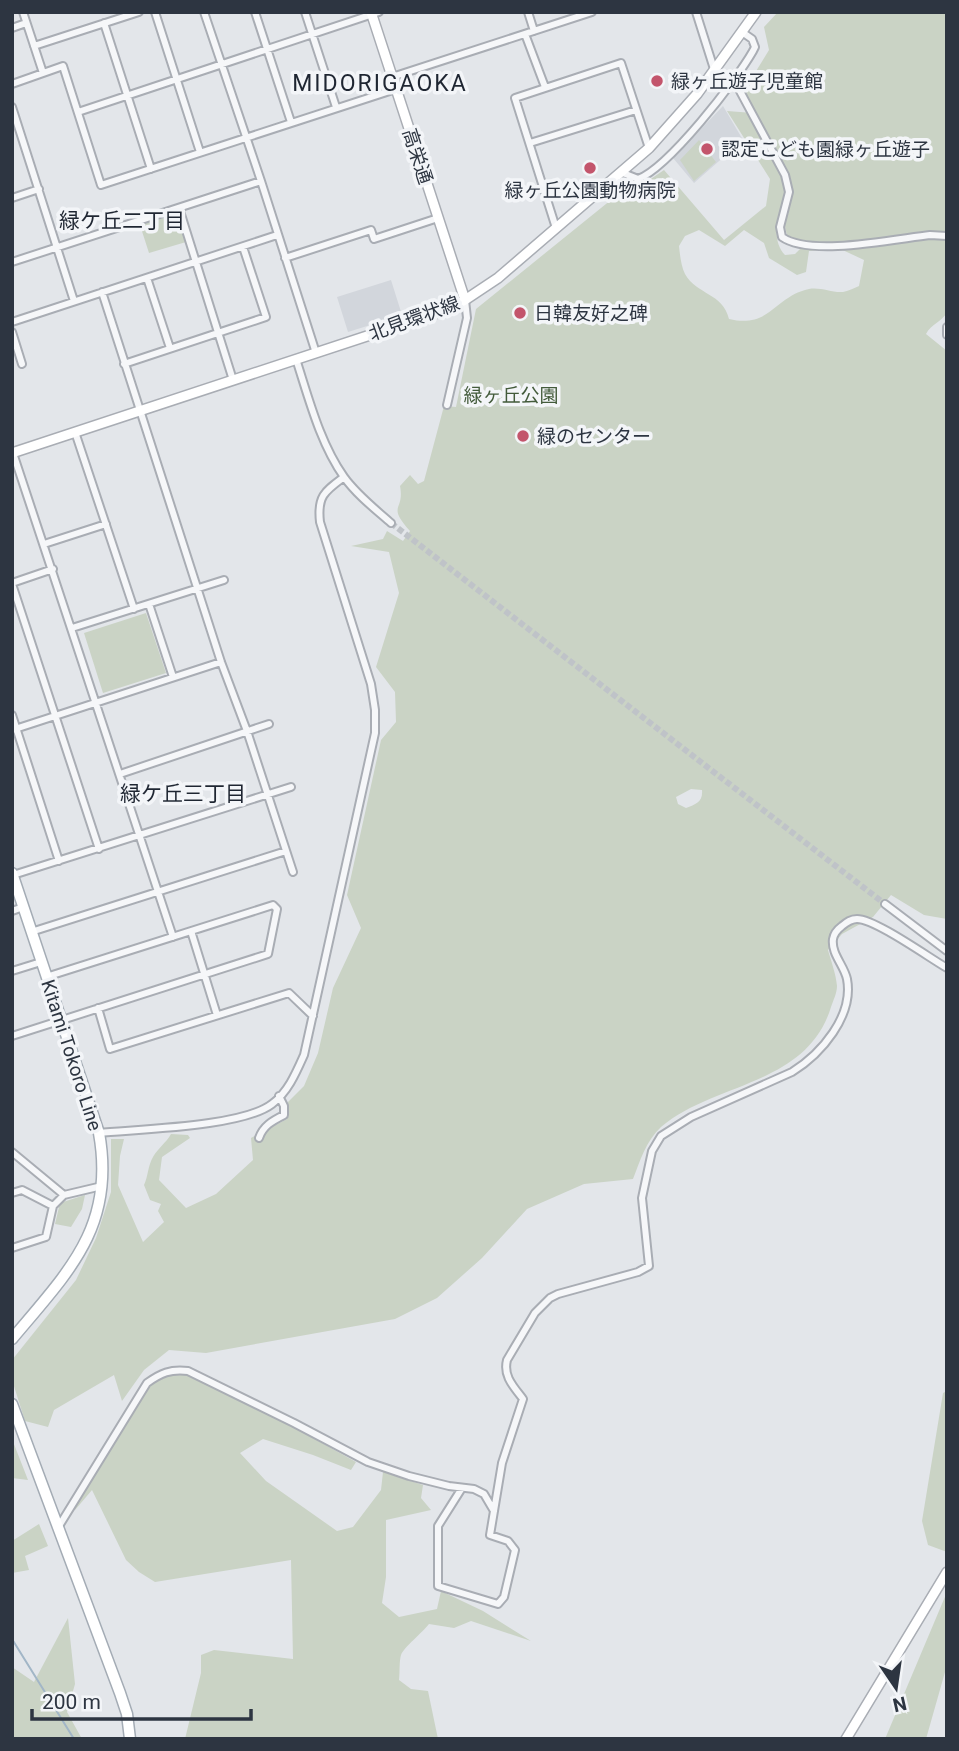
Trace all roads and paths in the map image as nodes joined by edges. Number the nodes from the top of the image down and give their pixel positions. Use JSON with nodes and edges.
{"nodes":[{"id":1,"x":23,"y":12,"type":"edge"},
{"id":2,"x":139,"y":12,"type":"edge"},
{"id":3,"x":155,"y":12,"type":"edge"},
{"id":4,"x":204,"y":12,"type":"edge"},
{"id":5,"x":255,"y":12,"type":"edge"},
{"id":6,"x":305,"y":12,"type":"edge"},
{"id":7,"x":528,"y":12,"type":"edge"},
{"id":8,"x":592,"y":12,"type":"edge"},
{"id":9,"x":696,"y":12,"type":"edge"},
{"id":10,"x":756,"y":12,"type":"edge"},
{"id":11,"x":374,"y":13,"type":"edge"},
{"id":12,"x":26,"y":23,"type":"junction"},
{"id":13,"x":104,"y":23,"type":"junction"},
{"id":14,"x":12,"y":28,"type":"edge"},
{"id":15,"x":534,"y":31,"type":"junction"},
{"id":16,"x":742,"y":32,"type":"junction"},
{"id":17,"x":525,"y":34,"type":"junction"},
{"id":18,"x":312,"y":35,"type":"junction"},
{"id":19,"x":34,"y":46,"type":"junction"},
{"id":20,"x":268,"y":50,"type":"junction"},
{"id":21,"x":221,"y":64,"type":"junction"},
{"id":22,"x":714,"y":69,"type":"junction"},
{"id":23,"x":43,"y":73,"type":"junction"},
{"id":24,"x":392,"y":77,"type":"junction"},
{"id":25,"x":176,"y":79,"type":"junction"},
{"id":26,"x":734,"y":80,"type":"junction"},
{"id":27,"x":12,"y":84,"type":"edge"},
{"id":28,"x":545,"y":87,"type":"junction"},
{"id":29,"x":396,"y":89,"type":"junction"},
{"id":30,"x":127,"y":96,"type":"junction"},
{"id":31,"x":12,"y":107,"type":"edge"},
{"id":32,"x":336,"y":107,"type":"junction"},
{"id":33,"x":636,"y":110,"type":"junction"},
{"id":34,"x":78,"y":112,"type":"junction"},
{"id":35,"x":291,"y":122,"type":"junction"},
{"id":36,"x":246,"y":137,"type":"junction"},
{"id":37,"x":530,"y":143,"type":"junction"},
{"id":38,"x":649,"y":148,"type":"junction"},
{"id":39,"x":200,"y":152,"type":"junction"},
{"id":40,"x":151,"y":169,"type":"junction"},
{"id":41,"x":623,"y":173,"type":"junction"},
{"id":42,"x":261,"y":181,"type":"junction"},
{"id":43,"x":38,"y":189,"type":"junction"},
{"id":44,"x":12,"y":198,"type":"edge"},
{"id":45,"x":179,"y":208,"type":"junction"},
{"id":46,"x":438,"y":218,"type":"junction"},
{"id":47,"x":556,"y":228,"type":"junction"},
{"id":48,"x":277,"y":235,"type":"junction"},
{"id":49,"x":947,"y":236,"type":"edge"},
{"id":50,"x":57,"y":247,"type":"junction"},
{"id":51,"x":243,"y":247,"type":"junction"},
{"id":52,"x":285,"y":258,"type":"junction"},
{"id":53,"x":12,"y":262,"type":"edge"},
{"id":54,"x":196,"y":262,"type":"junction"},
{"id":55,"x":147,"y":278,"type":"junction"},
{"id":56,"x":102,"y":292,"type":"junction"},
{"id":57,"x":465,"y":300,"type":"junction"},
{"id":58,"x":74,"y":301,"type":"junction"},
{"id":59,"x":12,"y":321,"type":"edge"},
{"id":60,"x":947,"y":327,"type":"edge"},
{"id":61,"x":12,"y":332,"type":"edge"},
{"id":62,"x":218,"y":333,"type":"junction"},
{"id":63,"x":947,"y":335,"type":"edge"},
{"id":64,"x":170,"y":348,"type":"junction"},
{"id":65,"x":316,"y":354,"type":"junction"},
{"id":66,"x":296,"y":359,"type":"junction"},
{"id":67,"x":22,"y":364,"type":"dead end"},
{"id":68,"x":124,"y":364,"type":"junction"},
{"id":69,"x":233,"y":380,"type":"junction"},
{"id":70,"x":447,"y":405,"type":"dead end"},
{"id":71,"x":140,"y":411,"type":"junction"},
{"id":72,"x":75,"y":432,"type":"junction"},
{"id":73,"x":13,"y":453,"type":"edge"},
{"id":74,"x":344,"y":477,"type":"junction"},
{"id":75,"x":391,"y":523,"type":"tunnel mouth"},
{"id":76,"x":106,"y":524,"type":"junction"},
{"id":77,"x":44,"y":544,"type":"junction"},
{"id":78,"x":53,"y":569,"type":"junction"},
{"id":79,"x":224,"y":580,"type":"dead end"},
{"id":80,"x":12,"y":583,"type":"edge"},
{"id":81,"x":197,"y":588,"type":"junction"},
{"id":82,"x":149,"y":604,"type":"junction"},
{"id":83,"x":134,"y":609,"type":"junction"},
{"id":84,"x":72,"y":628,"type":"junction"},
{"id":85,"x":221,"y":662,"type":"junction"},
{"id":86,"x":173,"y":677,"type":"junction"},
{"id":87,"x":96,"y":702,"type":"junction"},
{"id":88,"x":12,"y":715,"type":"edge"},
{"id":89,"x":56,"y":716,"type":"junction"},
{"id":90,"x":269,"y":724,"type":"dead end"},
{"id":91,"x":14,"y":729,"type":"edge"},
{"id":92,"x":247,"y":731,"type":"junction"},
{"id":93,"x":120,"y":774,"type":"junction"},
{"id":94,"x":291,"y":787,"type":"dead end"},
{"id":95,"x":267,"y":794,"type":"junction"},
{"id":96,"x":140,"y":836,"type":"junction"},
{"id":97,"x":99,"y":849,"type":"junction"},
{"id":98,"x":286,"y":851,"type":"junction"},
{"id":99,"x":60,"y":861,"type":"junction"},
{"id":100,"x":293,"y":872,"type":"dead end"},
{"id":101,"x":13,"y":874,"type":"edge"},
{"id":102,"x":159,"y":891,"type":"junction"},
{"id":103,"x":885,"y":904,"type":"tunnel mouth"},
{"id":104,"x":23,"y":907,"type":"junction"},
{"id":105,"x":12,"y":911,"type":"edge"},
{"id":106,"x":191,"y":931,"type":"junction"},
{"id":107,"x":32,"y":932,"type":"junction"},
{"id":108,"x":173,"y":937,"type":"junction"},
{"id":109,"x":947,"y":951,"type":"edge"},
{"id":110,"x":41,"y":962,"type":"junction"},
{"id":111,"x":947,"y":968,"type":"edge"},
{"id":112,"x":12,"y":971,"type":"edge"},
{"id":113,"x":205,"y":974,"type":"junction"},
{"id":114,"x":46,"y":977,"type":"junction"},
{"id":115,"x":98,"y":1008,"type":"junction"},
{"id":116,"x":217,"y":1016,"type":"junction"},
{"id":117,"x":313,"y":1016,"type":"junction"},
{"id":118,"x":61,"y":1020,"type":"junction"},
{"id":119,"x":12,"y":1036,"type":"edge"},
{"id":120,"x":279,"y":1096,"type":"junction"},
{"id":121,"x":99,"y":1133,"type":"junction"},
{"id":122,"x":259,"y":1138,"type":"dead end"},
{"id":123,"x":12,"y":1152,"type":"edge"},
{"id":124,"x":102,"y":1186,"type":"junction"},
{"id":125,"x":12,"y":1193,"type":"edge"},
{"id":126,"x":64,"y":1195,"type":"junction"},
{"id":127,"x":53,"y":1206,"type":"junction"},
{"id":128,"x":12,"y":1248,"type":"edge"},
{"id":129,"x":12,"y":1339,"type":"edge"},
{"id":130,"x":12,"y":1404,"type":"edge"},
{"id":131,"x":462,"y":1488,"type":"junction"},
{"id":132,"x":494,"y":1511,"type":"junction"},
{"id":133,"x":59,"y":1526,"type":"junction"},
{"id":134,"x":947,"y":1572,"type":"edge"},
{"id":135,"x":130,"y":1739,"type":"edge"},
{"id":136,"x":846,"y":1739,"type":"edge"}],
"edges":[{"from":1,"to":12,"type":"street"},
{"from":2,"to":13,"type":"street"},
{"from":3,"to":25,"type":"street"},
{"from":4,"to":21,"type":"street"},
{"from":5,"to":20,"type":"street"},
{"from":6,"to":18,"type":"street"},
{"from":7,"to":15,"type":"street"},
{"from":8,"to":15,"type":"street"},
{"from":9,"to":22,"type":"street"},
{"from":10,"to":16,"type":"main road","name":"北見環状線"},
{"from":11,"to":18,"type":"street"},
{"from":11,"to":24,"type":"main road","name":"高栄通"},
{"from":12,"to":14,"type":"street"},
{"from":12,"to":19,"type":"street"},
{"from":13,"to":19,"type":"street"},
{"from":13,"to":30,"type":"street"},
{"from":15,"to":17,"type":"street"},
{"from":16,"to":22,"type":"main road","name":"北見環状線"},
{"from":16,"to":26,"type":"street"},
{"from":17,"to":24,"type":"street"},
{"from":17,"to":28,"type":"street"},
{"from":18,"to":20,"type":"street"},
{"from":18,"to":32,"type":"street"},
{"from":19,"to":23,"type":"street"},
{"from":20,"to":21,"type":"street"},
{"from":20,"to":35,"type":"street"},
{"from":21,"to":25,"type":"street"},
{"from":21,"to":36,"type":"street"},
{"from":22,"to":38,"type":"main road","name":"北見環状線"},
{"from":23,"to":27,"type":"street"},
{"from":23,"to":34,"type":"street"},
{"from":24,"to":29,"type":"main road","name":"高栄通"},
{"from":25,"to":30,"type":"street"},
{"from":25,"to":39,"type":"street"},
{"from":26,"to":41,"type":"street"},
{"from":26,"to":49,"type":"street"},
{"from":28,"to":33,"type":"street"},
{"from":28,"to":37,"type":"street"},
{"from":29,"to":32,"type":"street"},
{"from":29,"to":46,"type":"main road","name":"高栄通"},
{"from":30,"to":34,"type":"street"},
{"from":30,"to":40,"type":"street"},
{"from":31,"to":43,"type":"street"},
{"from":32,"to":35,"type":"street"},
{"from":33,"to":37,"type":"street"},
{"from":33,"to":38,"type":"street"},
{"from":34,"to":40,"type":"street"},
{"from":35,"to":36,"type":"street"},
{"from":36,"to":39,"type":"street"},
{"from":36,"to":42,"type":"street"},
{"from":37,"to":47,"type":"street"},
{"from":38,"to":41,"type":"main road","name":"北見環状線"},
{"from":39,"to":40,"type":"street"},
{"from":41,"to":47,"type":"main road","name":"北見環状線"},
{"from":42,"to":45,"type":"street"},
{"from":42,"to":48,"type":"street"},
{"from":43,"to":44,"type":"street"},
{"from":43,"to":50,"type":"street"},
{"from":45,"to":50,"type":"street"},
{"from":45,"to":54,"type":"street"},
{"from":46,"to":52,"type":"street"},
{"from":46,"to":57,"type":"main road","name":"高栄通"},
{"from":47,"to":57,"type":"main road","name":"北見環状線"},
{"from":48,"to":51,"type":"street"},
{"from":48,"to":52,"type":"street"},
{"from":50,"to":53,"type":"street"},
{"from":50,"to":58,"type":"street"},
{"from":51,"to":54,"type":"street"},
{"from":51,"to":62,"type":"street"},
{"from":52,"to":65,"type":"street"},
{"from":54,"to":55,"type":"street"},
{"from":54,"to":62,"type":"street"},
{"from":55,"to":56,"type":"street"},
{"from":55,"to":64,"type":"street"},
{"from":56,"to":58,"type":"street"},
{"from":56,"to":68,"type":"street"},
{"from":57,"to":65,"type":"main road","name":"北見環状線"},
{"from":57,"to":70,"type":"street"},
{"from":58,"to":59,"type":"street"},
{"from":60,"to":63,"type":"street"},
{"from":61,"to":67,"type":"street"},
{"from":62,"to":64,"type":"street"},
{"from":62,"to":69,"type":"street"},
{"from":64,"to":68,"type":"street"},
{"from":65,"to":66,"type":"main road","name":"北見環状線"},
{"from":66,"to":69,"type":"main road","name":"北見環状線"},
{"from":66,"to":74,"type":"street"},
{"from":68,"to":71,"type":"street"},
{"from":69,"to":71,"type":"main road","name":"北見環状線"},
{"from":71,"to":72,"type":"main road","name":"北見環状線"},
{"from":71,"to":81,"type":"street"},
{"from":72,"to":73,"type":"main road","name":"北見環状線"},
{"from":72,"to":76,"type":"street"},
{"from":73,"to":77,"type":"street"},
{"from":74,"to":75,"type":"street"},
{"from":74,"to":117,"type":"street"},
{"from":76,"to":77,"type":"street"},
{"from":76,"to":83,"type":"street"},
{"from":77,"to":78,"type":"street"},
{"from":78,"to":80,"type":"street"},
{"from":78,"to":84,"type":"street"},
{"from":79,"to":81,"type":"street"},
{"from":80,"to":89,"type":"street"},
{"from":81,"to":82,"type":"street"},
{"from":81,"to":85,"type":"street"},
{"from":82,"to":83,"type":"street"},
{"from":82,"to":86,"type":"street"},
{"from":83,"to":84,"type":"street"},
{"from":84,"to":87,"type":"street"},
{"from":85,"to":86,"type":"street"},
{"from":85,"to":92,"type":"street"},
{"from":86,"to":87,"type":"street"},
{"from":87,"to":89,"type":"street"},
{"from":87,"to":93,"type":"street"},
{"from":88,"to":91,"type":"street"},
{"from":89,"to":91,"type":"street"},
{"from":89,"to":97,"type":"street"},
{"from":90,"to":92,"type":"street"},
{"from":91,"to":99,"type":"street"},
{"from":92,"to":93,"type":"street"},
{"from":92,"to":95,"type":"street"},
{"from":93,"to":96,"type":"street"},
{"from":94,"to":95,"type":"street"},
{"from":95,"to":96,"type":"street"},
{"from":95,"to":98,"type":"street"},
{"from":96,"to":97,"type":"street"},
{"from":96,"to":102,"type":"street"},
{"from":97,"to":99,"type":"street"},
{"from":98,"to":100,"type":"street"},
{"from":98,"to":102,"type":"street"},
{"from":99,"to":101,"type":"street"},
{"from":101,"to":104,"type":"main road","name":"Kitami Tokoro Line"},
{"from":102,"to":107,"type":"street"},
{"from":102,"to":108,"type":"street"},
{"from":103,"to":109,"type":"street"},
{"from":104,"to":105,"type":"street"},
{"from":104,"to":107,"type":"main road","name":"Kitami Tokoro Line"},
{"from":106,"to":108,"type":"street"},
{"from":106,"to":113,"type":"street"},
{"from":106,"to":113,"type":"street"},
{"from":107,"to":110,"type":"main road","name":"Kitami Tokoro Line"},
{"from":108,"to":114,"type":"street"},
{"from":110,"to":112,"type":"street"},
{"from":110,"to":114,"type":"main road","name":"Kitami Tokoro Line"},
{"from":111,"to":132,"type":"street"},
{"from":113,"to":115,"type":"street"},
{"from":113,"to":116,"type":"street"},
{"from":114,"to":118,"type":"main road","name":"Kitami Tokoro Line"},
{"from":115,"to":116,"type":"street"},
{"from":115,"to":118,"type":"street"},
{"from":116,"to":117,"type":"street"},
{"from":117,"to":120,"type":"street"},
{"from":118,"to":119,"type":"street"},
{"from":118,"to":121,"type":"main road","name":"Kitami Tokoro Line"},
{"from":120,"to":121,"type":"street"},
{"from":120,"to":122,"type":"street"},
{"from":121,"to":124,"type":"main road","name":"Kitami Tokoro Line"},
{"from":123,"to":126,"type":"street"},
{"from":124,"to":126,"type":"street"},
{"from":124,"to":129,"type":"main road","name":"Kitami Tokoro Line"},
{"from":125,"to":127,"type":"street"},
{"from":126,"to":127,"type":"street"},
{"from":127,"to":128,"type":"street"},
{"from":130,"to":133,"type":"main road"},
{"from":131,"to":132,"type":"street"},
{"from":131,"to":132,"type":"street"},
{"from":131,"to":133,"type":"street"},
{"from":133,"to":135,"type":"main road"},
{"from":134,"to":136,"type":"main road"}]}
